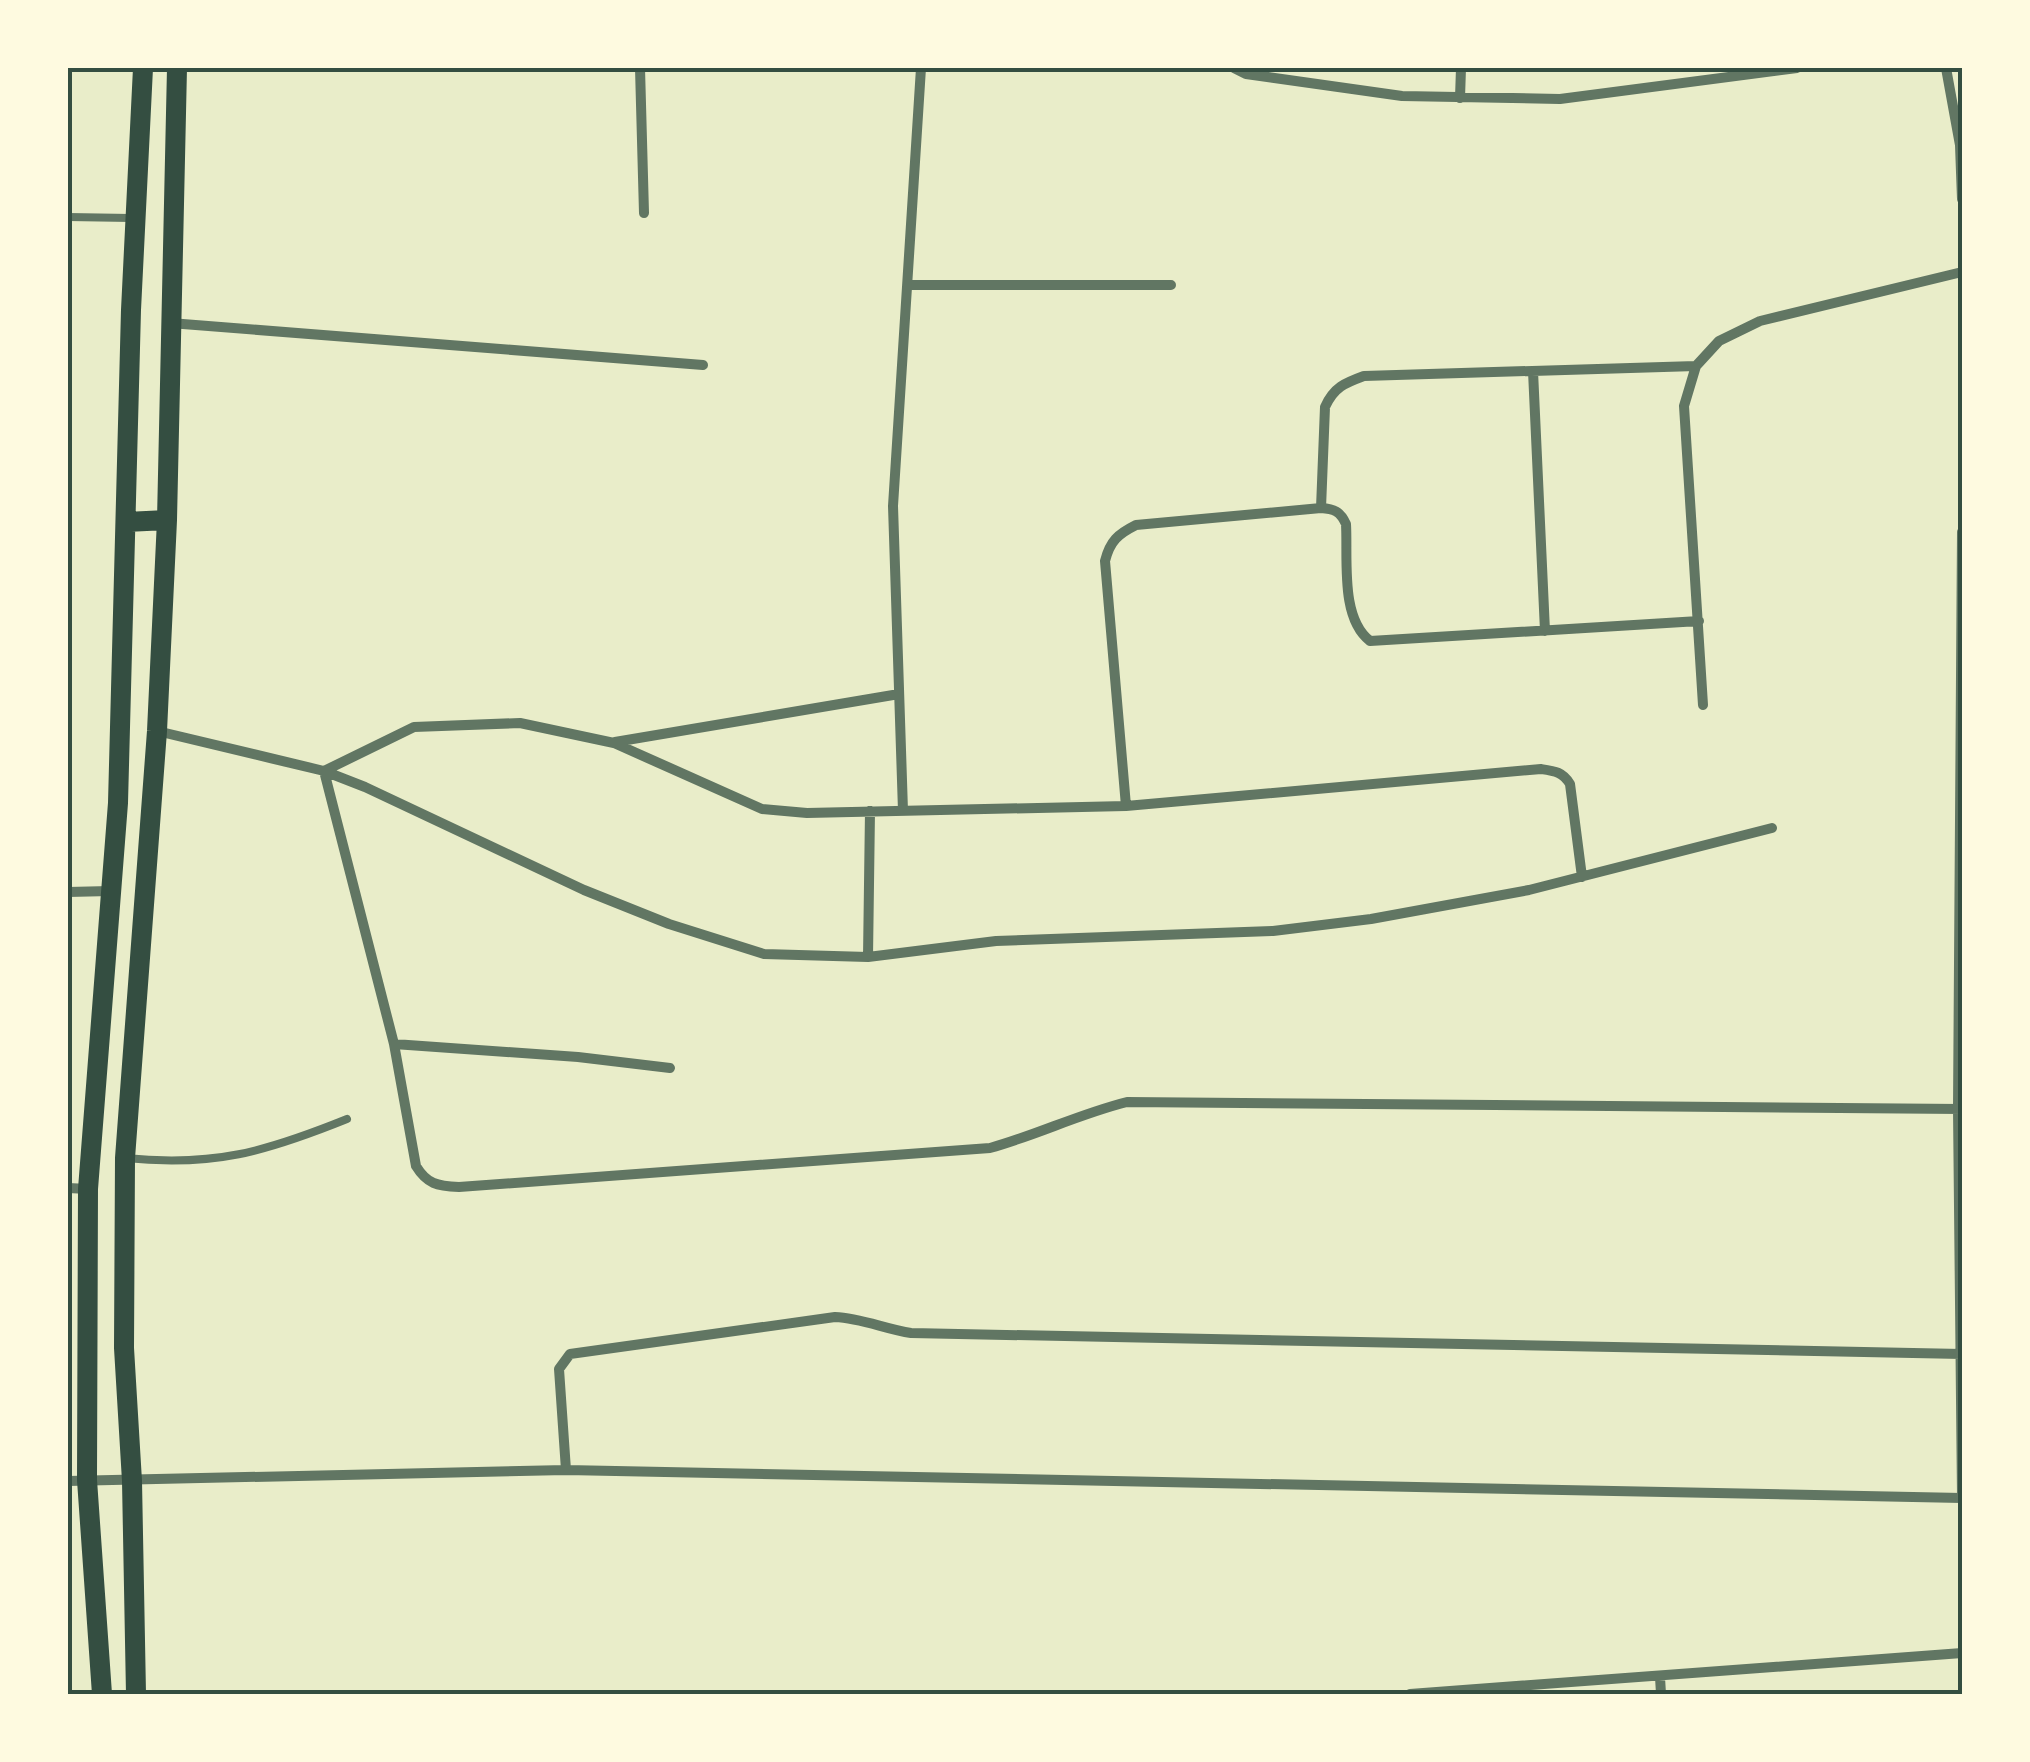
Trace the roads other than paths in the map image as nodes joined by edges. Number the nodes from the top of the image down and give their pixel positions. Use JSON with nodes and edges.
{"nodes":[{"id":1,"x":143,"y":68,"type":"edge"},
{"id":2,"x":177,"y":68,"type":"edge"},
{"id":3,"x":640,"y":68,"type":"edge"},
{"id":4,"x":921,"y":68,"type":"edge"},
{"id":5,"x":1234,"y":68,"type":"edge"},
{"id":6,"x":1461,"y":68,"type":"edge"},
{"id":7,"x":1797,"y":68,"type":"edge"},
{"id":8,"x":1946,"y":68,"type":"edge"},
{"id":9,"x":1460,"y":98,"type":"junction"},
{"id":10,"x":1962,"y":198,"type":"edge"},
{"id":11,"x":644,"y":213,"type":"dead end"},
{"id":12,"x":68,"y":217,"type":"edge"},
{"id":13,"x":136,"y":218,"type":"junction"},
{"id":14,"x":1962,"y":272,"type":"edge"},
{"id":15,"x":908,"y":285,"type":"junction"},
{"id":16,"x":1171,"y":285,"type":"dead end"},
{"id":17,"x":170,"y":323,"type":"junction"},
{"id":18,"x":703,"y":365,"type":"dead end"},
{"id":19,"x":1696,"y":366,"type":"junction"},
{"id":20,"x":1533,"y":371,"type":"junction"},
{"id":21,"x":1321,"y":508,"type":"junction"},
{"id":22,"x":167,"y":520,"type":"junction"},
{"id":23,"x":126,"y":522,"type":"junction"},
{"id":24,"x":1962,"y":532,"type":"edge"},
{"id":25,"x":1699,"y":621,"type":"junction"},
{"id":26,"x":1546,"y":630,"type":"junction"},
{"id":27,"x":900,"y":694,"type":"junction"},
{"id":28,"x":1703,"y":705,"type":"dead end"},
{"id":29,"x":1962,"y":720,"type":"edge"},
{"id":30,"x":158,"y":731,"type":"junction"},
{"id":31,"x":614,"y":742,"type":"junction"},
{"id":32,"x":324,"y":771,"type":"junction"},
{"id":33,"x":1126,"y":806,"type":"junction"},
{"id":34,"x":903,"y":811,"type":"junction"},
{"id":35,"x":870,"y":812,"type":"junction"},
{"id":36,"x":1772,"y":828,"type":"dead end"},
{"id":37,"x":1582,"y":877,"type":"junction"},
{"id":38,"x":111,"y":891,"type":"junction"},
{"id":39,"x":68,"y":892,"type":"edge"},
{"id":40,"x":868,"y":957,"type":"junction"},
{"id":41,"x":394,"y":1044,"type":"junction"},
{"id":42,"x":670,"y":1068,"type":"dead end"},
{"id":43,"x":1960,"y":1109,"type":"edge"},
{"id":44,"x":347,"y":1119,"type":"dead end"},
{"id":45,"x":126,"y":1158,"type":"junction"},
{"id":46,"x":78,"y":1188,"type":"edge"},
{"id":47,"x":1962,"y":1354,"type":"edge"},
{"id":48,"x":1962,"y":1445,"type":"edge"},
{"id":49,"x":566,"y":1470,"type":"junction"},
{"id":50,"x":77,"y":1480,"type":"edge"},
{"id":51,"x":132,"y":1481,"type":"junction"},
{"id":52,"x":1962,"y":1497,"type":"edge"},
{"id":53,"x":1962,"y":1652,"type":"edge"},
{"id":54,"x":1660,"y":1677,"type":"junction"},
{"id":55,"x":102,"y":1694,"type":"edge"},
{"id":56,"x":136,"y":1694,"type":"edge"},
{"id":57,"x":1410,"y":1694,"type":"edge"},
{"id":58,"x":1662,"y":1694,"type":"edge"}],
"edges":[{"from":1,"to":13,"type":"main road"},
{"from":2,"to":17,"type":"main road"},
{"from":3,"to":11,"type":"street"},
{"from":4,"to":15,"type":"street"},
{"from":5,"to":9,"type":"street"},
{"from":6,"to":9,"type":"street"},
{"from":7,"to":9,"type":"street"},
{"from":8,"to":10,"type":"street"},
{"from":12,"to":13,"type":"lane"},
{"from":13,"to":23,"type":"main road"},
{"from":14,"to":19,"type":"street"},
{"from":15,"to":16,"type":"street"},
{"from":15,"to":27,"type":"street"},
{"from":17,"to":18,"type":"street"},
{"from":17,"to":22,"type":"main road"},
{"from":19,"to":20,"type":"street"},
{"from":19,"to":25,"type":"street"},
{"from":20,"to":21,"type":"street"},
{"from":20,"to":26,"type":"street"},
{"from":21,"to":26,"type":"street"},
{"from":21,"to":33,"type":"street"},
{"from":22,"to":23,"type":"main road"},
{"from":22,"to":30,"type":"main road"},
{"from":23,"to":38,"type":"main road"},
{"from":24,"to":29,"type":"street"},
{"from":25,"to":26,"type":"street"},
{"from":25,"to":28,"type":"street"},
{"from":27,"to":31,"type":"street"},
{"from":27,"to":34,"type":"street"},
{"from":29,"to":43,"type":"street"},
{"from":30,"to":32,"type":"street"},
{"from":30,"to":45,"type":"main road"},
{"from":31,"to":32,"type":"street"},
{"from":31,"to":35,"type":"street"},
{"from":32,"to":40,"type":"street"},
{"from":32,"to":41,"type":"street"},
{"from":33,"to":34,"type":"street"},
{"from":33,"to":37,"type":"street"},
{"from":34,"to":35,"type":"street"},
{"from":35,"to":40,"type":"street"},
{"from":36,"to":37,"type":"street"},
{"from":37,"to":40,"type":"street"},
{"from":38,"to":39,"type":"street"},
{"from":38,"to":46,"type":"main road"},
{"from":41,"to":42,"type":"street"},
{"from":41,"to":43,"type":"street"},
{"from":43,"to":47,"type":"street"},
{"from":44,"to":45,"type":"lane"},
{"from":45,"to":51,"type":"main road"},
{"from":46,"to":50,"type":"main road"},
{"from":47,"to":48,"type":"street"},
{"from":47,"to":49,"type":"street"},
{"from":48,"to":52,"type":"street"},
{"from":49,"to":51,"type":"street"},
{"from":49,"to":52,"type":"street"},
{"from":50,"to":51,"type":"street"},
{"from":50,"to":55,"type":"main road"},
{"from":51,"to":56,"type":"main road"},
{"from":53,"to":54,"type":"street"},
{"from":54,"to":57,"type":"street"},
{"from":54,"to":58,"type":"street"}]}
